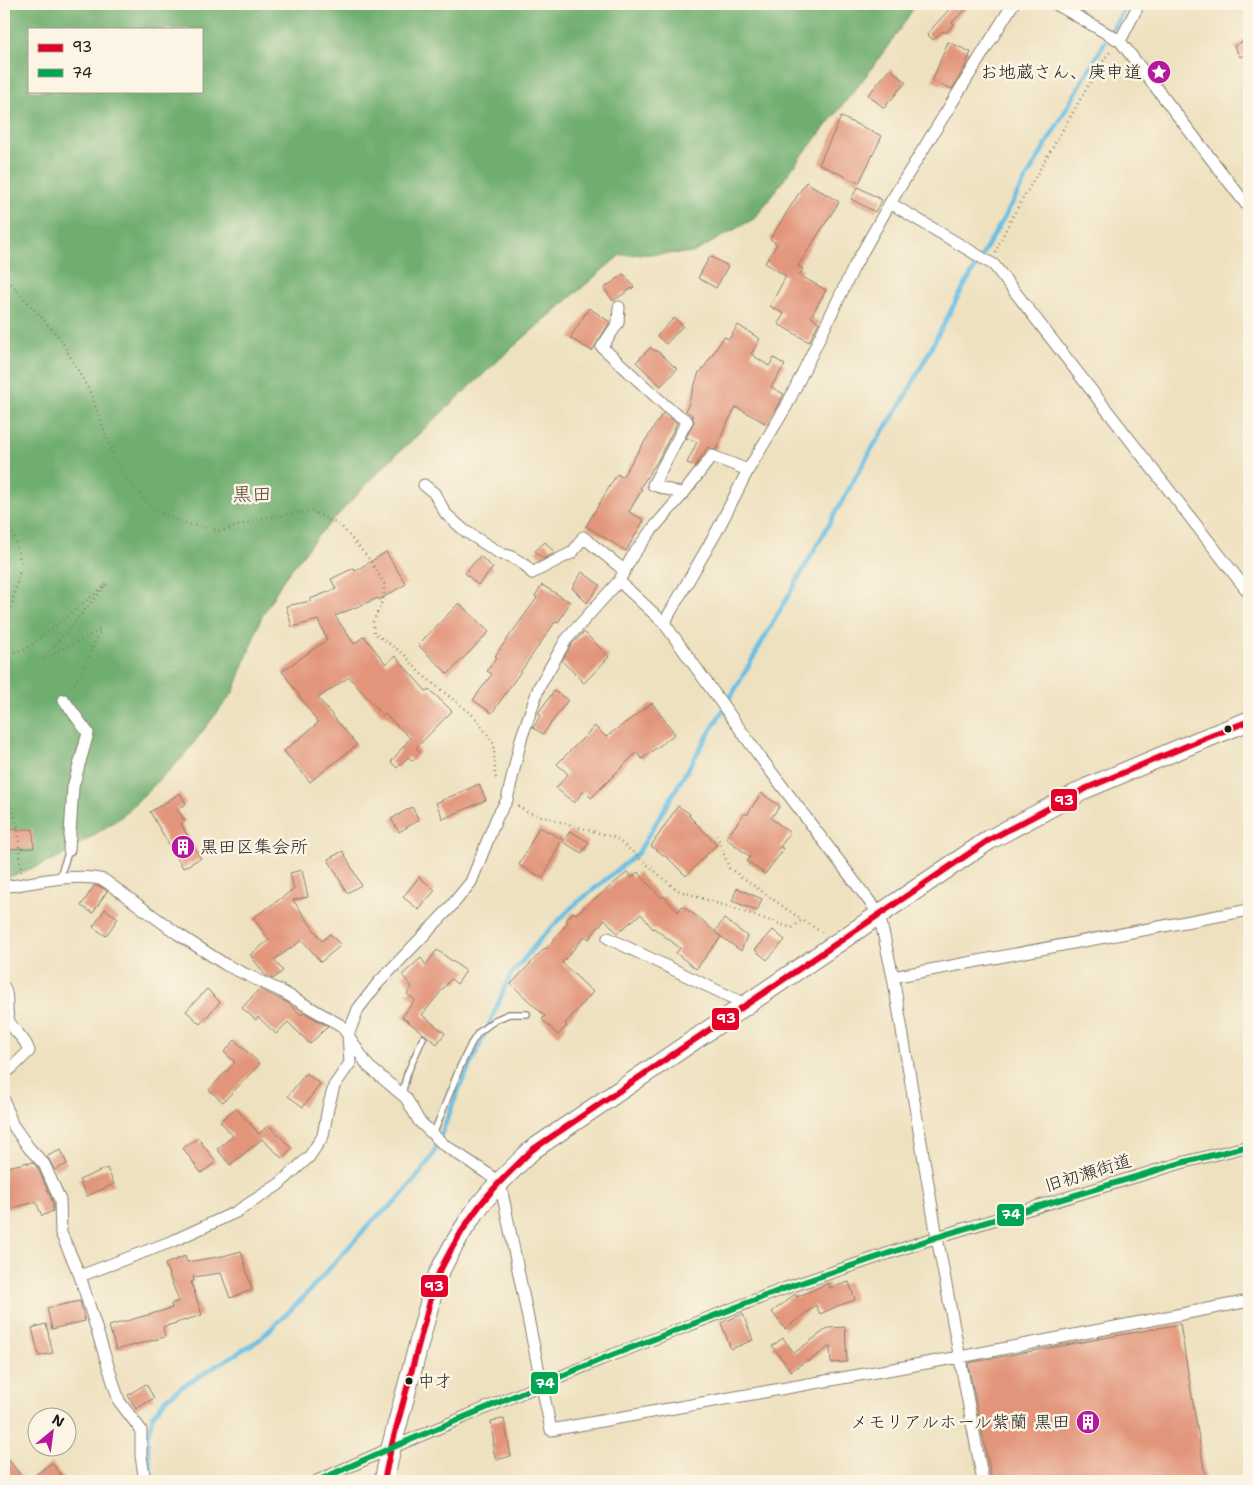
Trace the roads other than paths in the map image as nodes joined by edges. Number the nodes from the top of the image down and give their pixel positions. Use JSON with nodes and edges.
{"nodes":[{"id":1,"x":1013,"y":4,"type":"edge"},
{"id":2,"x":1056,"y":4,"type":"edge"},
{"id":3,"x":1139,"y":4,"type":"edge"},
{"id":4,"x":1120,"y":41,"type":"junction"},
{"id":5,"x":890,"y":203,"type":"junction"},
{"id":6,"x":1249,"y":208,"type":"edge"},
{"id":7,"x":618,"y":308,"type":"dead end"},
{"id":8,"x":748,"y":470,"type":"junction"},
{"id":9,"x":424,"y":485,"type":"dead end"},
{"id":10,"x":683,"y":494,"type":"junction"},
{"id":11,"x":622,"y":576,"type":"junction"},
{"id":12,"x":1249,"y":593,"type":"edge"},
{"id":13,"x":664,"y":623,"type":"junction"},
{"id":14,"x":64,"y":700,"type":"road end"},
{"id":15,"x":1249,"y":721,"type":"edge"},
{"id":16,"x":70,"y":850,"type":"joint"},
{"id":17,"x":59,"y":879,"type":"junction"},
{"id":18,"x":4,"y":887,"type":"edge"},
{"id":19,"x":1249,"y":910,"type":"edge"},
{"id":20,"x":879,"y":914,"type":"junction"},
{"id":21,"x":608,"y":938,"type":"dead end"},
{"id":22,"x":893,"y":977,"type":"junction"},
{"id":23,"x":4,"y":987,"type":"edge"},
{"id":24,"x":747,"y":1005,"type":"junction"},
{"id":25,"x":527,"y":1014,"type":"dead end"},
{"id":26,"x":348,"y":1035,"type":"junction"},
{"id":27,"x":423,"y":1038,"type":"dead end"},
{"id":28,"x":4,"y":1074,"type":"edge"},
{"id":29,"x":402,"y":1094,"type":"junction"},
{"id":30,"x":4,"y":1100,"type":"edge"},
{"id":31,"x":433,"y":1135,"type":"junction"},
{"id":32,"x":1249,"y":1146,"type":"edge"},
{"id":33,"x":500,"y":1182,"type":"junction"},
{"id":34,"x":937,"y":1237,"type":"junction"},
{"id":35,"x":80,"y":1276,"type":"junction"},
{"id":36,"x":1249,"y":1301,"type":"edge"},
{"id":37,"x":960,"y":1357,"type":"junction"},
{"id":38,"x":541,"y":1384,"type":"junction"},
{"id":39,"x":391,"y":1448,"type":"junction"},
{"id":40,"x":144,"y":1481,"type":"edge"},
{"id":41,"x":317,"y":1481,"type":"edge"},
{"id":42,"x":384,"y":1481,"type":"edge"},
{"id":43,"x":983,"y":1481,"type":"edge"}],
"edges":[{"from":1,"to":5,"type":"street"},
{"from":2,"to":4,"type":"street"},
{"from":3,"to":4,"type":"street"},
{"from":4,"to":6,"type":"street"},
{"from":5,"to":8,"type":"street"},
{"from":5,"to":12,"type":"street"},
{"from":7,"to":10,"type":"street"},
{"from":8,"to":10,"type":"street"},
{"from":8,"to":13,"type":"street"},
{"from":9,"to":11,"type":"street"},
{"from":10,"to":11,"type":"street"},
{"from":11,"to":13,"type":"street"},
{"from":11,"to":26,"type":"street"},
{"from":13,"to":20,"type":"street"},
{"from":14,"to":16,"type":"street"},
{"from":15,"to":20,"type":"main road"},
{"from":16,"to":17,"type":"lane"},
{"from":17,"to":18,"type":"street"},
{"from":17,"to":26,"type":"street"},
{"from":19,"to":22,"type":"street"},
{"from":20,"to":22,"type":"street"},
{"from":20,"to":24,"type":"main road"},
{"from":21,"to":24,"type":"street"},
{"from":22,"to":34,"type":"street"},
{"from":23,"to":28,"type":"street"},
{"from":24,"to":33,"type":"main road"},
{"from":25,"to":31,"type":"lane"},
{"from":26,"to":29,"type":"street"},
{"from":26,"to":35,"type":"street"},
{"from":27,"to":29,"type":"lane"},
{"from":29,"to":31,"type":"street"},
{"from":30,"to":35,"type":"street"},
{"from":31,"to":33,"type":"street"},
{"from":32,"to":34,"type":"street","name":"旧初瀬街道"},
{"from":33,"to":38,"type":"street"},
{"from":33,"to":39,"type":"main road"},
{"from":34,"to":37,"type":"street"},
{"from":34,"to":38,"type":"street","name":"旧初瀬街道"},
{"from":35,"to":40,"type":"street"},
{"from":36,"to":37,"type":"street"},
{"from":37,"to":38,"type":"street"},
{"from":37,"to":43,"type":"street"},
{"from":38,"to":39,"type":"street","name":"旧初瀬街道"},
{"from":39,"to":41,"type":"street","name":"旧初瀬街道"},
{"from":39,"to":42,"type":"main road"}]}
